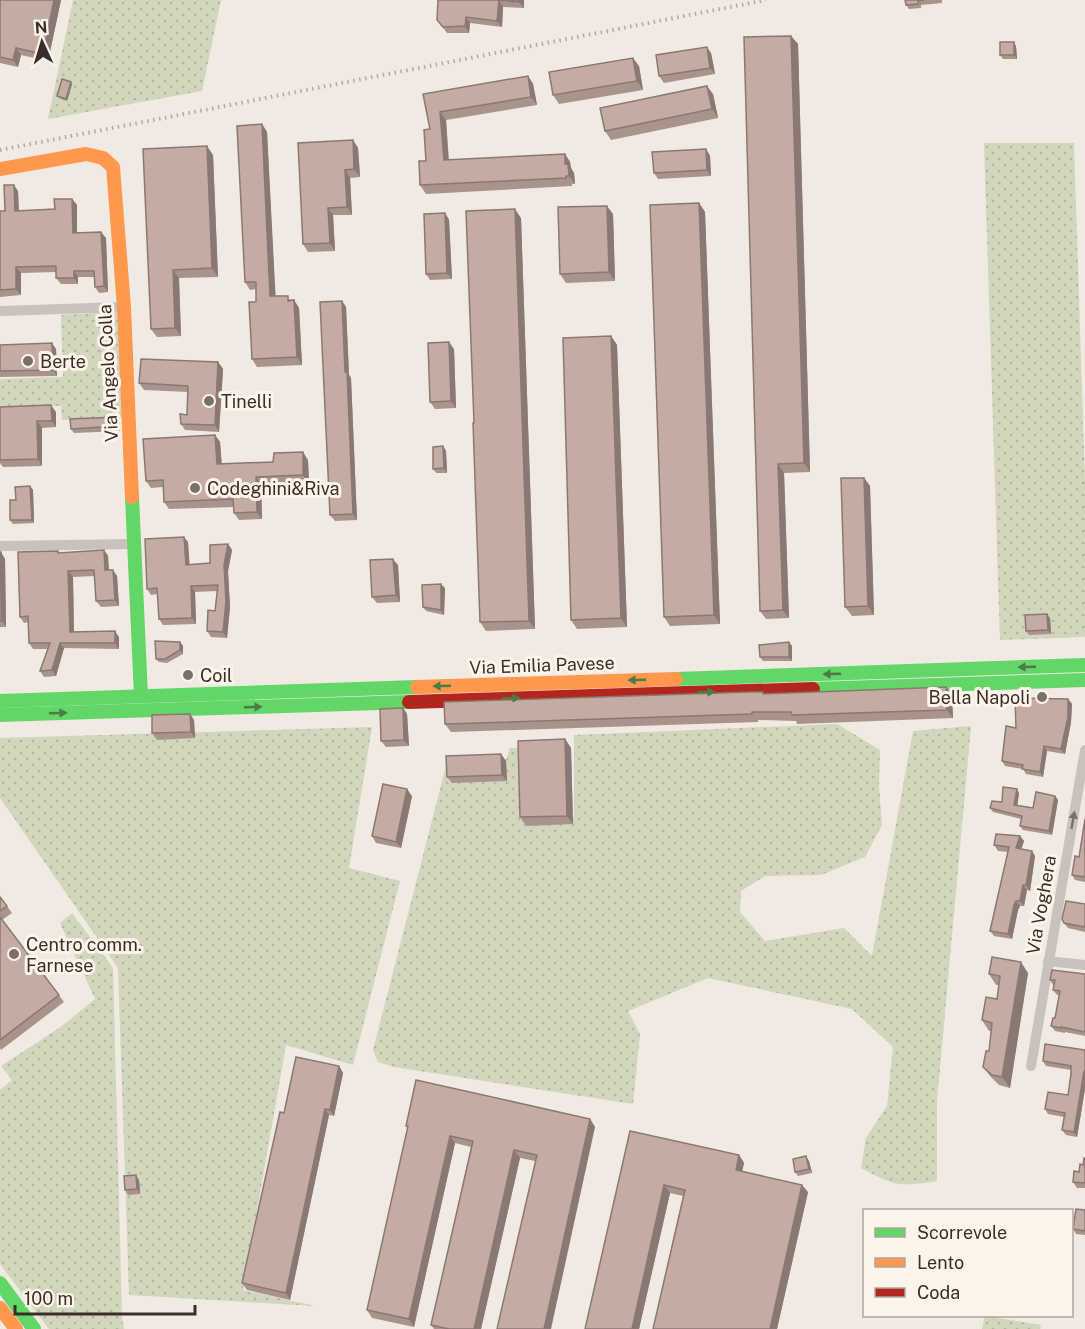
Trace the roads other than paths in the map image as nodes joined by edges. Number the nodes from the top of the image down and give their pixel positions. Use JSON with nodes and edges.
{"nodes":[{"id":1,"x":0,"y":169,"type":"edge"},
{"id":2,"x":124,"y":307,"type":"junction"},
{"id":3,"x":0,"y":311,"type":"edge"},
{"id":4,"x":134,"y":544,"type":"junction"},
{"id":5,"x":0,"y":546,"type":"edge"},
{"id":6,"x":1085,"y":665,"type":"edge"},
{"id":7,"x":1085,"y":680,"type":"edge"},
{"id":8,"x":141,"y":696,"type":"junction"},
{"id":9,"x":0,"y":701,"type":"edge"},
{"id":10,"x":0,"y":715,"type":"edge"},
{"id":11,"x":1085,"y":750,"type":"edge"},
{"id":12,"x":1048,"y":961,"type":"junction"},
{"id":13,"x":1085,"y":965,"type":"edge"},
{"id":14,"x":1031,"y":1066,"type":"dead end"},
{"id":15,"x":0,"y":1283,"type":"edge"},
{"id":16,"x":0,"y":1308,"type":"edge"},
{"id":17,"x":16,"y":1329,"type":"edge"},
{"id":18,"x":34,"y":1329,"type":"edge"}],
"edges":[{"from":1,"to":2,"type":"main road","name":"Via Angelo Colla"},
{"from":2,"to":3,"type":"street"},
{"from":2,"to":4,"type":"main road","name":"Via Angelo Colla"},
{"from":4,"to":5,"type":"street"},
{"from":4,"to":8,"type":"main road","name":"Via Angelo Colla"},
{"from":6,"to":8,"type":"main road","name":"Via Emilia Pavese","one_way":true},
{"from":10,"to":7,"type":"main road","name":"Via Emilia Pavese","one_way":true},
{"from":8,"to":9,"type":"main road","name":"Via Emilia Pavese"},
{"from":12,"to":11,"type":"street","name":"Via Voghera","one_way":true},
{"from":12,"to":13,"type":"street"},
{"from":12,"to":14,"type":"street","name":"Via Voghera"},
{"from":15,"to":18,"type":"main road"},
{"from":16,"to":17,"type":"main road"}]}
